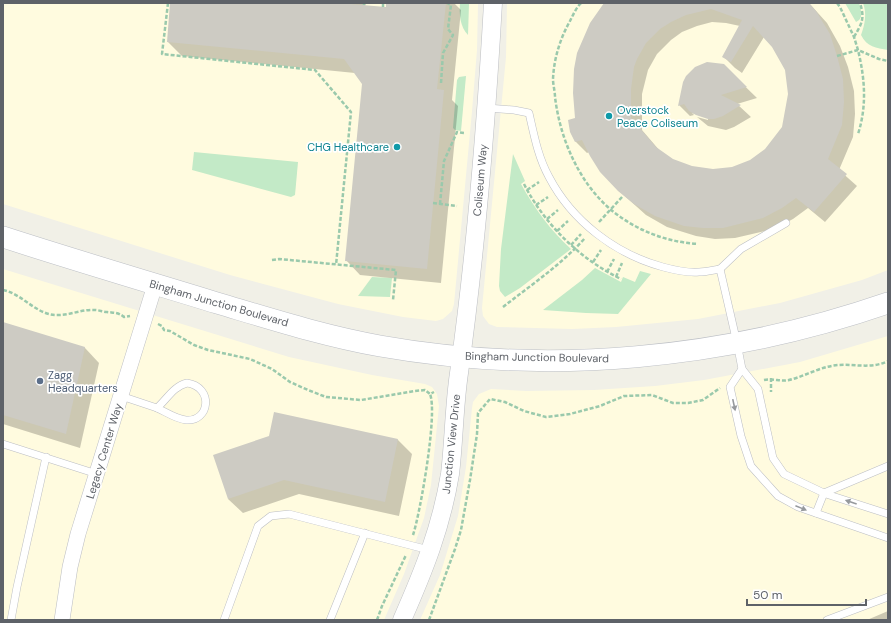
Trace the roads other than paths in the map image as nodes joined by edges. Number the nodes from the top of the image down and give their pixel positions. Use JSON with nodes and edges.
{"nodes":[{"id":1,"x":493,"y":3,"type":"edge"},
{"id":2,"x":486,"y":108,"type":"junction"},
{"id":3,"x":786,"y":223,"type":"dead end"},
{"id":4,"x":3,"y":237,"type":"edge"},
{"id":5,"x":720,"y":268,"type":"junction"},
{"id":6,"x":155,"y":285,"type":"junction"},
{"id":7,"x":888,"y":303,"type":"edge"},
{"id":8,"x":737,"y":343,"type":"junction"},
{"id":9,"x":461,"y":357,"type":"junction"},
{"id":10,"x":742,"y":370,"type":"junction"},
{"id":11,"x":121,"y":396,"type":"junction"},
{"id":12,"x":157,"y":408,"type":"junction"},
{"id":13,"x":3,"y":444,"type":"edge"},
{"id":14,"x":46,"y":457,"type":"junction"},
{"id":15,"x":888,"y":466,"type":"edge"},
{"id":16,"x":97,"y":474,"type":"junction"},
{"id":17,"x":824,"y":493,"type":"junction"},
{"id":18,"x":816,"y":513,"type":"junction"},
{"id":19,"x":888,"y":514,"type":"edge"},
{"id":20,"x":365,"y":533,"type":"junction"},
{"id":21,"x":888,"y":538,"type":"edge"},
{"id":22,"x":431,"y":551,"type":"junction"},
{"id":23,"x":888,"y":597,"type":"edge"},
{"id":24,"x":12,"y":620,"type":"edge"},
{"id":25,"x":62,"y":620,"type":"edge"},
{"id":26,"x":224,"y":620,"type":"edge"},
{"id":27,"x":330,"y":620,"type":"edge"},
{"id":28,"x":402,"y":620,"type":"edge"},
{"id":29,"x":827,"y":620,"type":"edge"}],
"edges":[{"from":1,"to":2,"type":"street","name":"Coliseum Way"},
{"from":2,"to":5,"type":"lane"},
{"from":2,"to":9,"type":"street","name":"Coliseum Way"},
{"from":3,"to":5,"type":"lane"},
{"from":4,"to":6,"type":"main road","name":"Bingham Junction Boulevard"},
{"from":5,"to":8,"type":"lane"},
{"from":6,"to":9,"type":"main road","name":"Bingham Junction Boulevard"},
{"from":6,"to":11,"type":"street","name":"Legacy Center Way"},
{"from":7,"to":8,"type":"main road","name":"Bingham Junction Boulevard"},
{"from":8,"to":9,"type":"main road","name":"Bingham Junction Boulevard"},
{"from":8,"to":10,"type":"lane"},
{"from":9,"to":22,"type":"street","name":"Junction View Drive"},
{"from":10,"to":17,"type":"lane"},
{"from":10,"to":18,"type":"lane","one_way":true},
{"from":11,"to":12,"type":"lane"},
{"from":11,"to":16,"type":"street","name":"Legacy Center Way"},
{"from":12,"to":12,"type":"lane"},
{"from":13,"to":14,"type":"lane"},
{"from":14,"to":16,"type":"lane"},
{"from":14,"to":24,"type":"lane"},
{"from":15,"to":17,"type":"lane"},
{"from":16,"to":25,"type":"street","name":"Legacy Center Way"},
{"from":17,"to":18,"type":"lane"},
{"from":19,"to":17,"type":"lane","one_way":true},
{"from":18,"to":21,"type":"lane"},
{"from":20,"to":22,"type":"lane"},
{"from":20,"to":26,"type":"lane"},
{"from":20,"to":27,"type":"lane"},
{"from":22,"to":28,"type":"street","name":"Junction View Drive"},
{"from":23,"to":29,"type":"lane"}]}
